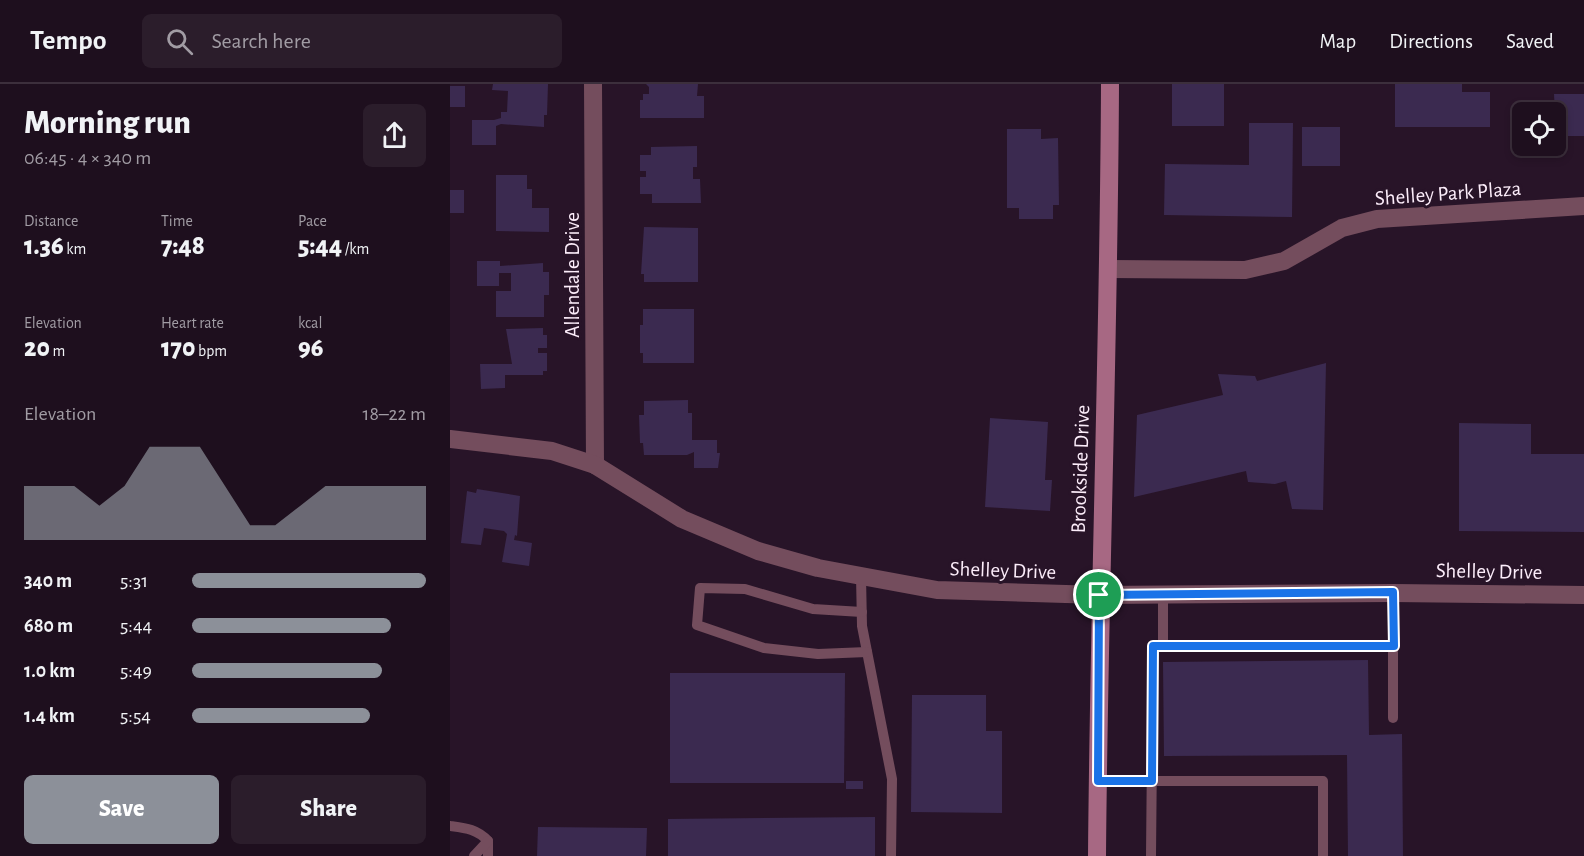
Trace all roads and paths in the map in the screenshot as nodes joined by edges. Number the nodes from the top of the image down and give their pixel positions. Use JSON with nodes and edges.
{"nodes":[{"id":1,"x":593,"y":84,"type":"edge"},
{"id":2,"x":1110,"y":84,"type":"edge"},
{"id":3,"x":1584,"y":206,"type":"edge"},
{"id":4,"x":1109,"y":269,"type":"junction"},
{"id":5,"x":450,"y":439,"type":"edge"},
{"id":6,"x":595,"y":465,"type":"junction"},
{"id":7,"x":861,"y":576,"type":"junction"},
{"id":8,"x":1393,"y":592,"type":"junction"},
{"id":9,"x":1163,"y":594,"type":"junction"},
{"id":10,"x":1099,"y":595,"type":"junction"},
{"id":11,"x":1584,"y":595,"type":"edge"},
{"id":12,"x":862,"y":612,"type":"junction"},
{"id":13,"x":1163,"y":646,"type":"junction"},
{"id":14,"x":1394,"y":646,"type":"junction"},
{"id":15,"x":867,"y":651,"type":"junction"},
{"id":16,"x":1393,"y":718,"type":"dead end"},
{"id":17,"x":1098,"y":781,"type":"junction"},
{"id":18,"x":1152,"y":781,"type":"junction"},
{"id":19,"x":450,"y":826,"type":"edge"},
{"id":20,"x":488,"y":841,"type":"junction"},
{"id":21,"x":474,"y":856,"type":"edge"},
{"id":22,"x":488,"y":856,"type":"edge"},
{"id":23,"x":891,"y":856,"type":"edge"},
{"id":24,"x":1097,"y":856,"type":"edge"},
{"id":25,"x":1151,"y":856,"type":"edge"},
{"id":26,"x":1323,"y":856,"type":"edge"}],
"edges":[{"from":1,"to":6,"type":"street","name":"Allendale Drive"},
{"from":2,"to":4,"type":"street","name":"Brookside Drive"},
{"from":3,"to":4,"type":"street","name":"Shelley Park Plaza"},
{"from":4,"to":10,"type":"street","name":"Brookside Drive"},
{"from":5,"to":6,"type":"street","name":"Shelley Drive"},
{"from":6,"to":7,"type":"street","name":"Shelley Drive"},
{"from":7,"to":10,"type":"street","name":"Shelley Drive"},
{"from":7,"to":12,"type":"lane"},
{"from":8,"to":9,"type":"street","name":"Shelley Drive"},
{"from":8,"to":11,"type":"street","name":"Shelley Drive"},
{"from":8,"to":14,"type":"lane"},
{"from":9,"to":10,"type":"street","name":"Shelley Drive"},
{"from":9,"to":13,"type":"lane"},
{"from":10,"to":17,"type":"street","name":"Brookside Drive"},
{"from":12,"to":15,"type":"lane"},
{"from":12,"to":15,"type":"lane"},
{"from":13,"to":14,"type":"lane"},
{"from":13,"to":18,"type":"lane"},
{"from":14,"to":16,"type":"lane"},
{"from":15,"to":23,"type":"lane"},
{"from":17,"to":18,"type":"lane"},
{"from":17,"to":24,"type":"street","name":"Brookside Drive"},
{"from":18,"to":25,"type":"lane"},
{"from":18,"to":26,"type":"lane"},
{"from":19,"to":20,"type":"lane"},
{"from":20,"to":21,"type":"lane"},
{"from":20,"to":22,"type":"lane"}]}
